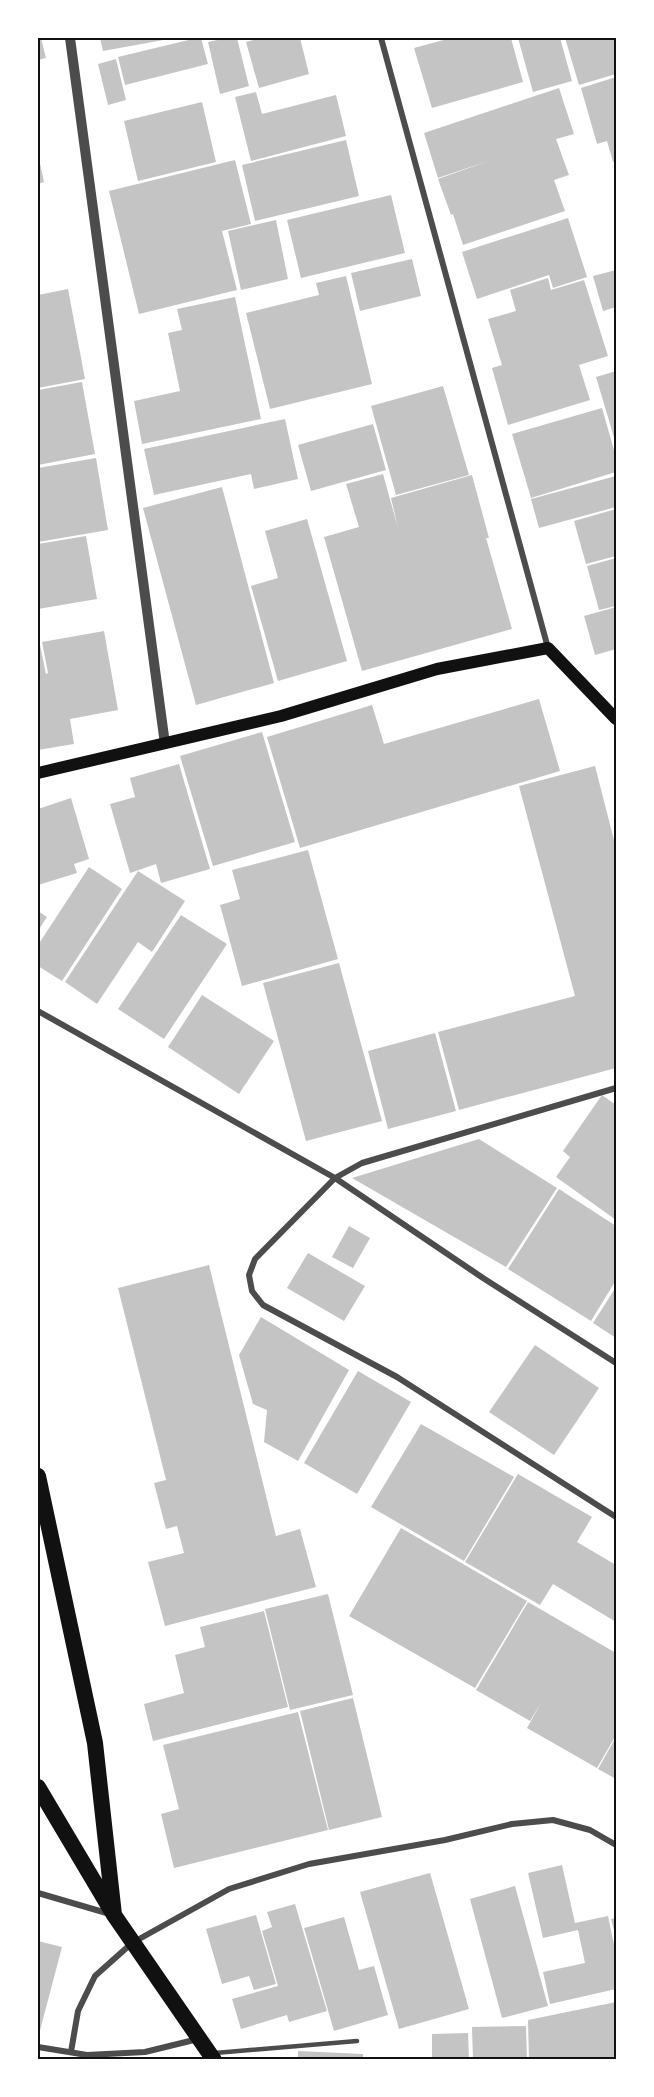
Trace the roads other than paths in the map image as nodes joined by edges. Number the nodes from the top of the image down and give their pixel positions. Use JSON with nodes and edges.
{"nodes":[{"id":1,"x":70,"y":38,"type":"edge"},
{"id":2,"x":381,"y":38,"type":"edge"},
{"id":3,"x":548,"y":648,"type":"junction"},
{"id":4,"x":616,"y":719,"type":"edge"},
{"id":5,"x":165,"y":744,"type":"junction"},
{"id":6,"x":38,"y":773,"type":"edge"},
{"id":7,"x":38,"y":1011,"type":"edge"},
{"id":8,"x":616,"y":1088,"type":"edge"},
{"id":9,"x":335,"y":1178,"type":"junction"},
{"id":10,"x":616,"y":1363,"type":"edge"},
{"id":11,"x":38,"y":1476,"type":"edge"},
{"id":12,"x":616,"y":1517,"type":"edge"},
{"id":13,"x":38,"y":1787,"type":"edge"},
{"id":14,"x":616,"y":1845,"type":"edge"},
{"id":15,"x":38,"y":1893,"type":"edge"},
{"id":16,"x":114,"y":1915,"type":"junction"},
{"id":17,"x":132,"y":1943,"type":"junction"},
{"id":18,"x":198,"y":2039,"type":"junction"},
{"id":19,"x":357,"y":2041,"type":"dead end"},
{"id":20,"x":38,"y":2048,"type":"edge"},
{"id":21,"x":71,"y":2052,"type":"junction"},
{"id":22,"x":211,"y":2056,"type":"edge"}],
"edges":[{"from":1,"to":5,"type":"street"},
{"from":2,"to":3,"type":"street"},
{"from":3,"to":4,"type":"main road"},
{"from":3,"to":5,"type":"main road"},
{"from":5,"to":6,"type":"main road"},
{"from":7,"to":9,"type":"street"},
{"from":8,"to":9,"type":"street"},
{"from":9,"to":10,"type":"street"},
{"from":9,"to":12,"type":"street"},
{"from":11,"to":16,"type":"highway"},
{"from":13,"to":16,"type":"highway"},
{"from":14,"to":17,"type":"street"},
{"from":15,"to":16,"type":"street"},
{"from":16,"to":17,"type":"highway"},
{"from":17,"to":18,"type":"highway"},
{"from":17,"to":21,"type":"street"},
{"from":18,"to":21,"type":"street"},
{"from":18,"to":22,"type":"highway"},
{"from":19,"to":22,"type":"lane"},
{"from":20,"to":21,"type":"street"}]}
